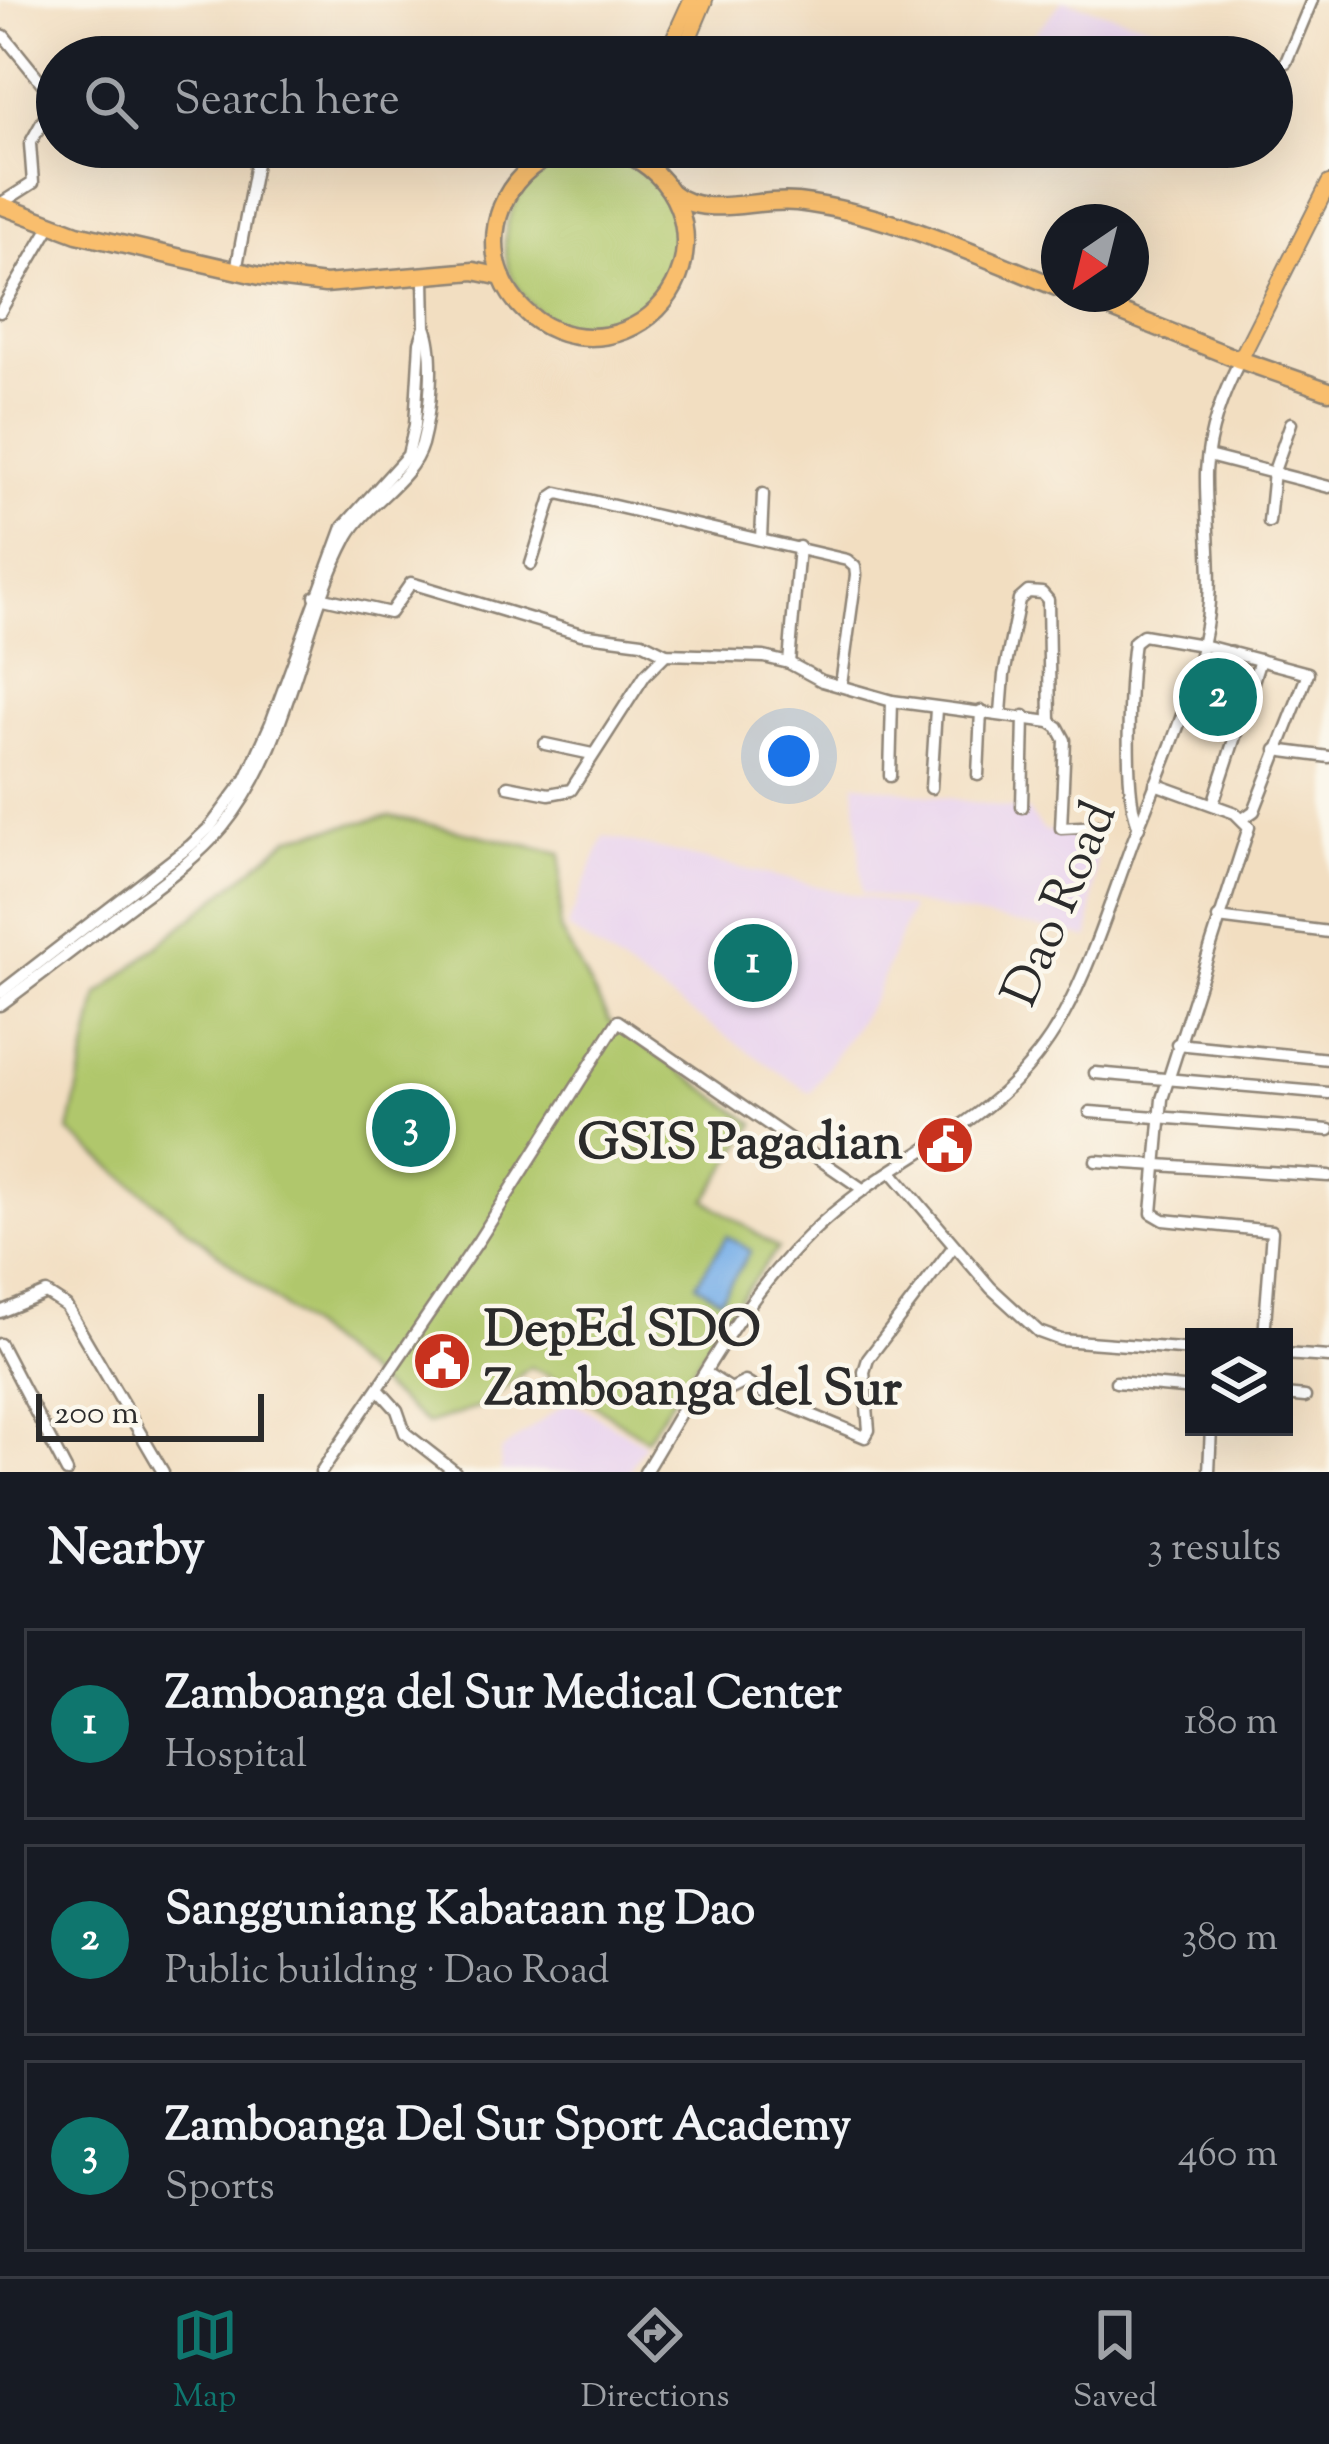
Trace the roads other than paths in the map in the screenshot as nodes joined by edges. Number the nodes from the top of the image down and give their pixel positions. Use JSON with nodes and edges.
{"nodes":[{"id":1,"x":691,"y":0,"type":"edge"},
{"id":2,"x":705,"y":0,"type":"edge"},
{"id":3,"x":1312,"y":0,"type":"edge"},
{"id":4,"x":4,"y":36,"type":"dead end"},
{"id":5,"x":675,"y":36,"type":"edge"},
{"id":6,"x":690,"y":36,"type":"edge"},
{"id":7,"x":1293,"y":45,"type":"edge"},
{"id":8,"x":36,"y":76,"type":"edge"},
{"id":9,"x":36,"y":133,"type":"edge"},
{"id":10,"x":255,"y":168,"type":"edge"},
{"id":11,"x":532,"y":168,"type":"edge"},
{"id":12,"x":647,"y":168,"type":"edge"},
{"id":13,"x":1329,"y":183,"type":"edge"},
{"id":14,"x":671,"y":193,"type":"junction"},
{"id":15,"x":0,"y":204,"type":"edge"},
{"id":16,"x":706,"y":207,"type":"junction"},
{"id":17,"x":51,"y":225,"type":"junction"},
{"id":18,"x":684,"y":229,"type":"junction"},
{"id":19,"x":495,"y":250,"type":"junction"},
{"id":20,"x":236,"y":271,"type":"junction"},
{"id":21,"x":474,"y":271,"type":"junction"},
{"id":22,"x":502,"y":277,"type":"junction"},
{"id":23,"x":424,"y":278,"type":"junction"},
{"id":24,"x":1041,"y":281,"type":"edge"},
{"id":25,"x":0,"y":312,"type":"edge"},
{"id":26,"x":1120,"y":312,"type":"edge"},
{"id":27,"x":1240,"y":360,"type":"junction"},
{"id":28,"x":1329,"y":391,"type":"edge"},
{"id":29,"x":1291,"y":423,"type":"dead end"},
{"id":30,"x":1208,"y":456,"type":"junction"},
{"id":31,"x":1274,"y":471,"type":"junction"},
{"id":32,"x":1329,"y":487,"type":"edge"},
{"id":33,"x":764,"y":494,"type":"dead end"},
{"id":34,"x":1269,"y":522,"type":"dead end"},
{"id":35,"x":761,"y":538,"type":"junction"},
{"id":36,"x":799,"y":547,"type":"junction"},
{"id":37,"x":531,"y":564,"type":"dead end"},
{"id":38,"x":320,"y":597,"type":"junction"},
{"id":39,"x":1202,"y":645,"type":"junction"},
{"id":40,"x":667,"y":654,"type":"junction"},
{"id":41,"x":1260,"y":660,"type":"junction"},
{"id":42,"x":789,"y":663,"type":"junction"},
{"id":43,"x":841,"y":685,"type":"junction"},
{"id":44,"x":892,"y":701,"type":"junction"},
{"id":45,"x":935,"y":709,"type":"junction"},
{"id":46,"x":981,"y":712,"type":"junction"},
{"id":47,"x":1001,"y":713,"type":"junction"},
{"id":48,"x":1024,"y":716,"type":"junction"},
{"id":49,"x":1049,"y":722,"type":"junction"},
{"id":50,"x":545,"y":744,"type":"dead end"},
{"id":51,"x":1276,"y":750,"type":"junction"},
{"id":52,"x":592,"y":754,"type":"junction"},
{"id":53,"x":1329,"y":757,"type":"edge"},
{"id":54,"x":978,"y":775,"type":"dead end"},
{"id":55,"x":890,"y":776,"type":"dead end"},
{"id":56,"x":1155,"y":784,"type":"junction"},
{"id":57,"x":508,"y":786,"type":"dead end"},
{"id":58,"x":931,"y":788,"type":"dead end"},
{"id":59,"x":1213,"y":804,"type":"junction"},
{"id":60,"x":1022,"y":807,"type":"dead end"},
{"id":61,"x":1244,"y":818,"type":"junction"},
{"id":62,"x":1101,"y":826,"type":"dead end"},
{"id":63,"x":1139,"y":827,"type":"junction"},
{"id":64,"x":1218,"y":918,"type":"junction"},
{"id":65,"x":1329,"y":932,"type":"edge"},
{"id":66,"x":0,"y":993,"type":"edge"},
{"id":67,"x":0,"y":1005,"type":"edge"},
{"id":68,"x":1177,"y":1044,"type":"junction"},
{"id":69,"x":1329,"y":1059,"type":"edge"},
{"id":70,"x":1096,"y":1072,"type":"dead end"},
{"id":71,"x":1168,"y":1078,"type":"junction"},
{"id":72,"x":1329,"y":1093,"type":"edge"},
{"id":73,"x":1090,"y":1112,"type":"dead end"},
{"id":74,"x":1159,"y":1115,"type":"junction"},
{"id":75,"x":1329,"y":1130,"type":"edge"},
{"id":76,"x":1096,"y":1161,"type":"dead end"},
{"id":77,"x":1155,"y":1162,"type":"junction"},
{"id":78,"x":892,"y":1172,"type":"junction"},
{"id":79,"x":1329,"y":1176,"type":"edge"},
{"id":80,"x":864,"y":1190,"type":"junction"},
{"id":81,"x":954,"y":1246,"type":"junction"},
{"id":82,"x":0,"y":1312,"type":"edge"},
{"id":83,"x":1265,"y":1328,"type":"edge"},
{"id":84,"x":0,"y":1344,"type":"edge"},
{"id":85,"x":1185,"y":1348,"type":"edge"},
{"id":86,"x":1293,"y":1355,"type":"edge"},
{"id":87,"x":1329,"y":1358,"type":"edge"},
{"id":88,"x":706,"y":1373,"type":"junction"},
{"id":89,"x":1116,"y":1382,"type":"dead end"},
{"id":90,"x":1185,"y":1388,"type":"edge"},
{"id":91,"x":379,"y":1390,"type":"junction"},
{"id":92,"x":1293,"y":1396,"type":"edge"},
{"id":93,"x":1305,"y":1397,"type":"dead end"},
{"id":94,"x":1211,"y":1436,"type":"edge"},
{"id":95,"x":67,"y":1472,"type":"edge"},
{"id":96,"x":163,"y":1472,"type":"edge"},
{"id":97,"x":321,"y":1472,"type":"edge"},
{"id":98,"x":455,"y":1472,"type":"edge"},
{"id":99,"x":645,"y":1472,"type":"edge"},
{"id":100,"x":1209,"y":1472,"type":"edge"}],
"edges":[{"from":1,"to":5,"type":"main road"},
{"from":2,"to":6,"type":"main road"},
{"from":3,"to":7,"type":"street"},
{"from":4,"to":8,"type":"street"},
{"from":9,"to":15,"type":"street"},
{"from":10,"to":20,"type":"street"},
{"from":11,"to":19,"type":"highway"},
{"from":12,"to":14,"type":"highway"},
{"from":13,"to":27,"type":"main road"},
{"from":14,"to":16,"type":"highway"},
{"from":14,"to":18,"type":"highway"},
{"from":15,"to":17,"type":"highway"},
{"from":16,"to":18,"type":"highway"},
{"from":16,"to":24,"type":"highway"},
{"from":17,"to":20,"type":"highway"},
{"from":17,"to":25,"type":"street"},
{"from":18,"to":22,"type":"highway"},
{"from":19,"to":21,"type":"highway"},
{"from":19,"to":22,"type":"highway"},
{"from":20,"to":23,"type":"highway"},
{"from":21,"to":22,"type":"highway"},
{"from":21,"to":23,"type":"highway"},
{"from":23,"to":38,"type":"street"},
{"from":26,"to":27,"type":"highway"},
{"from":27,"to":28,"type":"highway"},
{"from":27,"to":30,"type":"street","name":"Dao Road"},
{"from":29,"to":31,"type":"street"},
{"from":30,"to":31,"type":"street"},
{"from":30,"to":39,"type":"street","name":"Dao Road"},
{"from":31,"to":32,"type":"street"},
{"from":31,"to":34,"type":"street"},
{"from":33,"to":35,"type":"street"},
{"from":35,"to":36,"type":"street"},
{"from":35,"to":37,"type":"street"},
{"from":36,"to":42,"type":"street"},
{"from":36,"to":43,"type":"street"},
{"from":38,"to":40,"type":"street"},
{"from":38,"to":66,"type":"street"},
{"from":38,"to":67,"type":"street"},
{"from":39,"to":41,"type":"street"},
{"from":39,"to":56,"type":"street","name":"Dao Road"},
{"from":39,"to":63,"type":"street"},
{"from":40,"to":42,"type":"street"},
{"from":40,"to":52,"type":"street"},
{"from":41,"to":51,"type":"street"},
{"from":41,"to":59,"type":"street"},
{"from":42,"to":43,"type":"street"},
{"from":43,"to":44,"type":"street"},
{"from":44,"to":45,"type":"street"},
{"from":44,"to":55,"type":"street"},
{"from":45,"to":46,"type":"street"},
{"from":45,"to":58,"type":"street"},
{"from":46,"to":47,"type":"street"},
{"from":46,"to":54,"type":"street"},
{"from":47,"to":48,"type":"street"},
{"from":47,"to":49,"type":"street"},
{"from":48,"to":49,"type":"street"},
{"from":48,"to":60,"type":"street"},
{"from":49,"to":62,"type":"street"},
{"from":50,"to":52,"type":"street"},
{"from":51,"to":53,"type":"street"},
{"from":51,"to":61,"type":"street"},
{"from":52,"to":57,"type":"street"},
{"from":56,"to":59,"type":"street"},
{"from":56,"to":63,"type":"street","name":"Dao Road"},
{"from":59,"to":61,"type":"street"},
{"from":61,"to":64,"type":"street"},
{"from":63,"to":78,"type":"street","name":"Dao Road"},
{"from":64,"to":65,"type":"street"},
{"from":64,"to":68,"type":"street"},
{"from":68,"to":69,"type":"street"},
{"from":68,"to":71,"type":"street"},
{"from":70,"to":71,"type":"street"},
{"from":71,"to":72,"type":"street"},
{"from":71,"to":74,"type":"street"},
{"from":73,"to":74,"type":"street"},
{"from":74,"to":75,"type":"street"},
{"from":74,"to":77,"type":"street"},
{"from":76,"to":77,"type":"street"},
{"from":77,"to":79,"type":"street"},
{"from":77,"to":83,"type":"street"},
{"from":78,"to":80,"type":"street","name":"Dao Road"},
{"from":78,"to":81,"type":"street"},
{"from":80,"to":88,"type":"street","name":"Dao Road"},
{"from":80,"to":91,"type":"street"},
{"from":81,"to":85,"type":"street"},
{"from":81,"to":88,"type":"street"},
{"from":82,"to":96,"type":"street"},
{"from":84,"to":95,"type":"street"},
{"from":86,"to":87,"type":"street"},
{"from":88,"to":99,"type":"street","name":"Dao Road"},
{"from":89,"to":90,"type":"street"},
{"from":91,"to":97,"type":"street"},
{"from":91,"to":98,"type":"street"},
{"from":92,"to":93,"type":"street"},
{"from":94,"to":100,"type":"street"}]}
